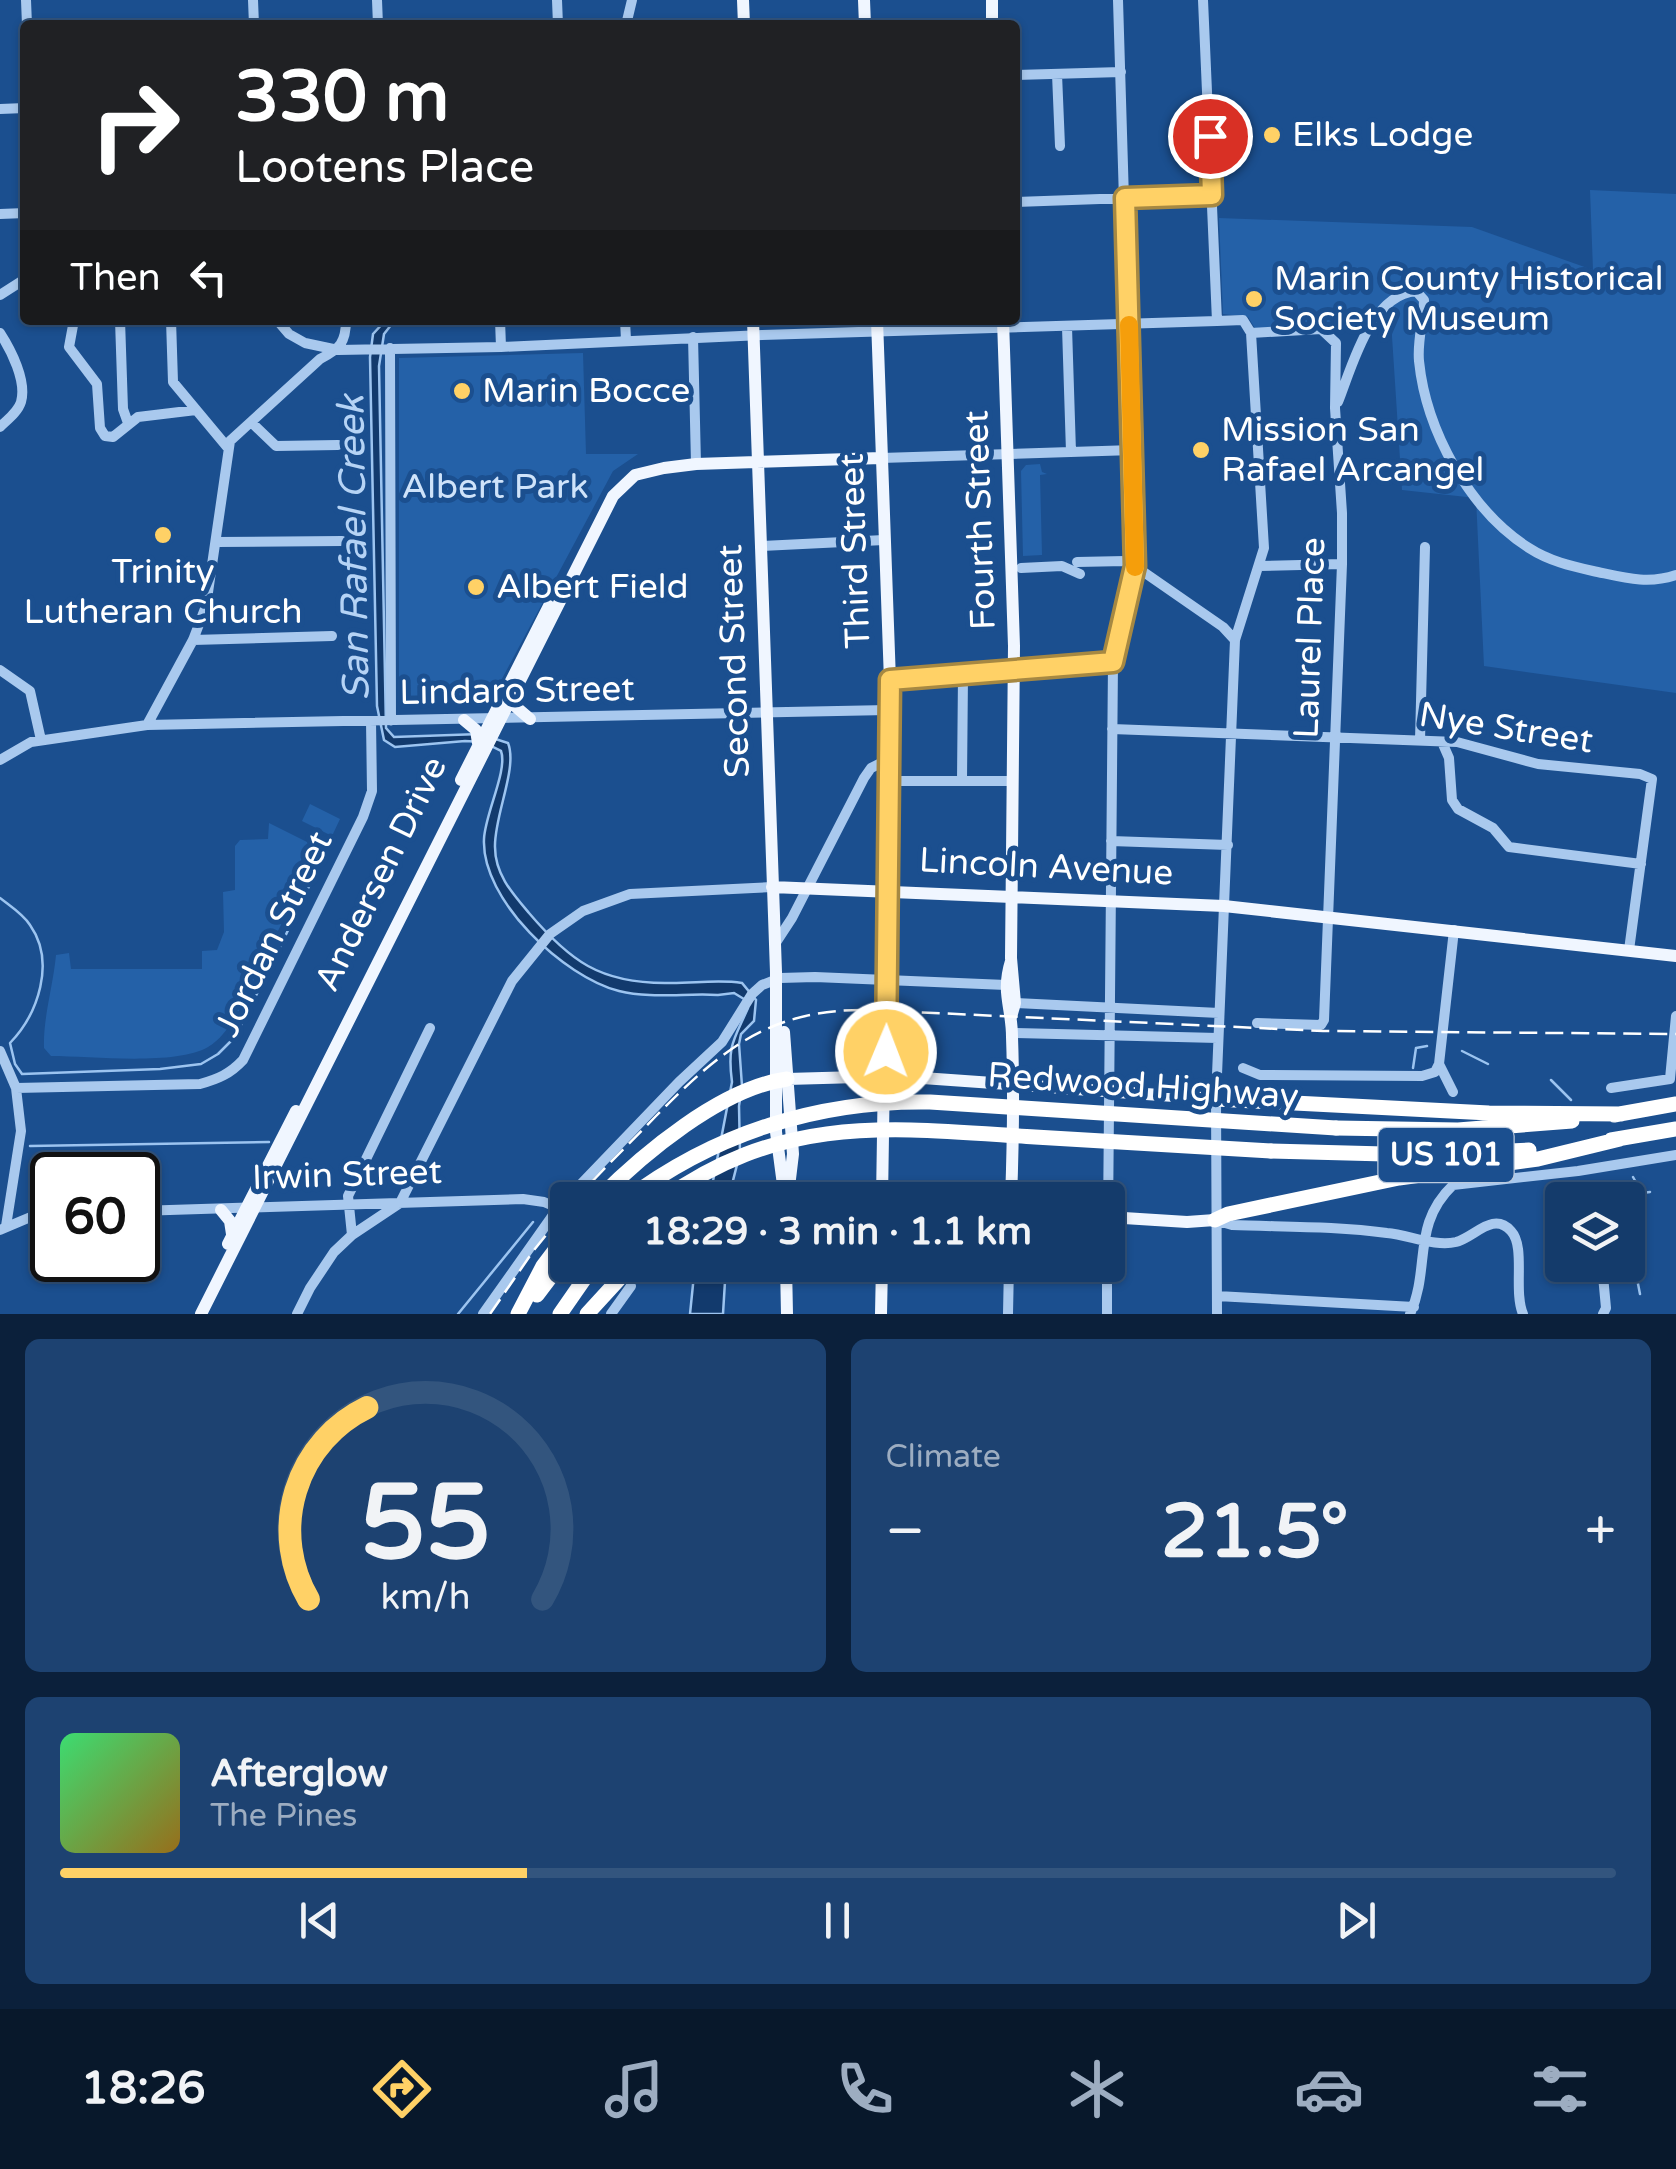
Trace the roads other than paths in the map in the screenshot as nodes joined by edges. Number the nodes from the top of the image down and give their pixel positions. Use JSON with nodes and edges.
{"nodes":[{"id":1,"x":1118,"y":0,"type":"edge"},
{"id":2,"x":1203,"y":0,"type":"edge"},
{"id":3,"x":1121,"y":72,"type":"junction"},
{"id":4,"x":1057,"y":74,"type":"junction"},
{"id":5,"x":1020,"y":75,"type":"edge"},
{"id":6,"x":1060,"y":146,"type":"dead end"},
{"id":7,"x":1212,"y":195,"type":"junction"},
{"id":8,"x":1125,"y":198,"type":"junction"},
{"id":9,"x":1020,"y":202,"type":"edge"},
{"id":10,"x":1217,"y":321,"type":"junction"},
{"id":11,"x":1129,"y":324,"type":"junction"},
{"id":12,"x":73,"y":325,"type":"edge"},
{"id":13,"x":120,"y":325,"type":"edge"},
{"id":14,"x":171,"y":325,"type":"edge"},
{"id":15,"x":281,"y":325,"type":"edge"},
{"id":16,"x":346,"y":325,"type":"edge"},
{"id":17,"x":500,"y":325,"type":"edge"},
{"id":18,"x":625,"y":325,"type":"edge"},
{"id":19,"x":753,"y":325,"type":"edge"},
{"id":20,"x":940,"y":325,"type":"edge"},
{"id":21,"x":1003,"y":325,"type":"edge"},
{"id":22,"x":1020,"y":325,"type":"edge"},
{"id":23,"x":877,"y":326,"type":"edge"},
{"id":24,"x":1067,"y":327,"type":"junction"},
{"id":25,"x":1252,"y":333,"type":"junction"},
{"id":26,"x":0,"y":334,"type":"edge"},
{"id":27,"x":754,"y":335,"type":"junction"},
{"id":28,"x":693,"y":337,"type":"junction"},
{"id":29,"x":626,"y":340,"type":"junction"},
{"id":30,"x":501,"y":347,"type":"junction"},
{"id":31,"x":390,"y":348,"type":"junction"},
{"id":32,"x":338,"y":350,"type":"junction"},
{"id":33,"x":6,"y":353,"type":"edge"},
{"id":34,"x":1335,"y":408,"type":"junction"},
{"id":35,"x":196,"y":410,"type":"junction"},
{"id":36,"x":251,"y":422,"type":"junction"},
{"id":37,"x":128,"y":423,"type":"junction"},
{"id":38,"x":0,"y":426,"type":"edge"},
{"id":39,"x":338,"y":445,"type":"dead end"},
{"id":40,"x":228,"y":448,"type":"junction"},
{"id":41,"x":1133,"y":450,"type":"junction"},
{"id":42,"x":1071,"y":452,"type":"junction"},
{"id":43,"x":1008,"y":454,"type":"junction"},
{"id":44,"x":881,"y":458,"type":"junction"},
{"id":45,"x":757,"y":462,"type":"junction"},
{"id":46,"x":696,"y":464,"type":"junction"},
{"id":47,"x":634,"y":472,"type":"junction"},
{"id":48,"x":884,"y":540,"type":"junction"},
{"id":49,"x":342,"y":541,"type":"dead end"},
{"id":50,"x":216,"y":542,"type":"junction"},
{"id":51,"x":760,"y":546,"type":"junction"},
{"id":52,"x":1425,"y":547,"type":"dead end"},
{"id":53,"x":1077,"y":562,"type":"dead end"},
{"id":54,"x":1342,"y":564,"type":"junction"},
{"id":55,"x":1135,"y":566,"type":"junction"},
{"id":56,"x":1260,"y":566,"type":"junction"},
{"id":57,"x":1021,"y":568,"type":"dead end"},
{"id":58,"x":1080,"y":574,"type":"dead end"},
{"id":59,"x":1676,"y":575,"type":"edge"},
{"id":60,"x":332,"y":636,"type":"dead end"},
{"id":61,"x":193,"y":640,"type":"junction"},
{"id":62,"x":1234,"y":640,"type":"junction"},
{"id":63,"x":1113,"y":662,"type":"junction"},
{"id":64,"x":0,"y":670,"type":"edge"},
{"id":65,"x":1014,"y":670,"type":"junction"},
{"id":66,"x":963,"y":675,"type":"junction"},
{"id":67,"x":890,"y":680,"type":"junction"},
{"id":68,"x":514,"y":694,"type":"junction"},
{"id":69,"x":888,"y":710,"type":"junction"},
{"id":70,"x":765,"y":715,"type":"junction"},
{"id":71,"x":530,"y":719,"type":"junction"},
{"id":72,"x":464,"y":720,"type":"joint"},
{"id":73,"x":382,"y":721,"type":"junction"},
{"id":74,"x":146,"y":725,"type":"junction"},
{"id":75,"x":1112,"y":729,"type":"junction"},
{"id":76,"x":488,"y":730,"type":"junction"},
{"id":77,"x":1233,"y":732,"type":"junction"},
{"id":78,"x":1334,"y":737,"type":"junction"},
{"id":79,"x":41,"y":740,"type":"junction"},
{"id":80,"x":1420,"y":740,"type":"junction"},
{"id":81,"x":1442,"y":742,"type":"junction"},
{"id":82,"x":889,"y":759,"type":"junction"},
{"id":83,"x":0,"y":760,"type":"edge"},
{"id":84,"x":474,"y":763,"type":"junction"},
{"id":85,"x":962,"y":780,"type":"junction"},
{"id":86,"x":1013,"y":780,"type":"junction"},
{"id":87,"x":888,"y":781,"type":"junction"},
{"id":88,"x":1111,"y":841,"type":"junction"},
{"id":89,"x":1228,"y":845,"type":"junction"},
{"id":90,"x":1641,"y":864,"type":"junction"},
{"id":91,"x":772,"y":886,"type":"junction"},
{"id":92,"x":808,"y":887,"type":"junction"},
{"id":93,"x":887,"y":890,"type":"junction"},
{"id":94,"x":1012,"y":895,"type":"junction"},
{"id":95,"x":1110,"y":899,"type":"junction"},
{"id":96,"x":1224,"y":906,"type":"junction"},
{"id":97,"x":1329,"y":917,"type":"junction"},
{"id":98,"x":1454,"y":930,"type":"junction"},
{"id":99,"x":775,"y":944,"type":"junction"},
{"id":100,"x":1629,"y":950,"type":"junction"},
{"id":101,"x":1676,"y":956,"type":"edge"},
{"id":102,"x":1012,"y":958,"type":"junction"},
{"id":103,"x":776,"y":978,"type":"junction"},
{"id":104,"x":887,"y":980,"type":"junction"},
{"id":105,"x":1006,"y":985,"type":"junction"},
{"id":106,"x":1109,"y":1008,"type":"junction"},
{"id":107,"x":1013,"y":1010,"type":"junction"},
{"id":108,"x":1219,"y":1014,"type":"junction"},
{"id":109,"x":1676,"y":1016,"type":"edge"},
{"id":110,"x":1257,"y":1023,"type":"dead end"},
{"id":111,"x":430,"y":1028,"type":"dead end"},
{"id":112,"x":1012,"y":1032,"type":"junction"},
{"id":113,"x":1109,"y":1034,"type":"junction"},
{"id":114,"x":1218,"y":1038,"type":"junction"},
{"id":115,"x":0,"y":1051,"type":"edge"},
{"id":116,"x":1439,"y":1064,"type":"junction"},
{"id":117,"x":1243,"y":1068,"type":"dead end"},
{"id":118,"x":886,"y":1076,"type":"junction"},
{"id":119,"x":782,"y":1080,"type":"junction"},
{"id":120,"x":1012,"y":1083,"type":"junction"},
{"id":121,"x":16,"y":1088,"type":"junction"},
{"id":122,"x":1611,"y":1088,"type":"dead end"},
{"id":123,"x":1109,"y":1090,"type":"junction"},
{"id":124,"x":1454,"y":1092,"type":"dead end"},
{"id":125,"x":1216,"y":1099,"type":"junction"},
{"id":126,"x":1676,"y":1104,"type":"edge"},
{"id":127,"x":1622,"y":1114,"type":"junction"},
{"id":128,"x":1676,"y":1129,"type":"edge"},
{"id":129,"x":1620,"y":1139,"type":"junction"},
{"id":130,"x":1676,"y":1155,"type":"edge"},
{"id":131,"x":583,"y":1182,"type":"edge"},
{"id":132,"x":617,"y":1182,"type":"edge"},
{"id":133,"x":652,"y":1182,"type":"edge"},
{"id":134,"x":690,"y":1182,"type":"edge"},
{"id":135,"x":788,"y":1182,"type":"edge"},
{"id":136,"x":883,"y":1182,"type":"edge"},
{"id":137,"x":1010,"y":1182,"type":"edge"},
{"id":138,"x":1108,"y":1182,"type":"edge"},
{"id":139,"x":400,"y":1203,"type":"junction"},
{"id":140,"x":348,"y":1205,"type":"junction"},
{"id":141,"x":550,"y":1206,"type":"edge"},
{"id":142,"x":221,"y":1210,"type":"junction"},
{"id":143,"x":250,"y":1210,"type":"junction"},
{"id":144,"x":160,"y":1211,"type":"edge"},
{"id":145,"x":550,"y":1219,"type":"edge"},
{"id":146,"x":1125,"y":1219,"type":"edge"},
{"id":147,"x":30,"y":1220,"type":"edge"},
{"id":148,"x":1216,"y":1220,"type":"junction"},
{"id":149,"x":3,"y":1228,"type":"edge"},
{"id":150,"x":352,"y":1235,"type":"junction"},
{"id":151,"x":232,"y":1236,"type":"junction"},
{"id":152,"x":1422,"y":1238,"type":"junction"},
{"id":153,"x":550,"y":1257,"type":"edge"},
{"id":154,"x":550,"y":1277,"type":"edge"},
{"id":155,"x":581,"y":1282,"type":"edge"},
{"id":156,"x":616,"y":1282,"type":"edge"},
{"id":157,"x":786,"y":1282,"type":"edge"},
{"id":158,"x":882,"y":1282,"type":"edge"},
{"id":159,"x":1009,"y":1282,"type":"edge"},
{"id":160,"x":1107,"y":1282,"type":"edge"},
{"id":161,"x":1604,"y":1282,"type":"edge"},
{"id":162,"x":632,"y":1286,"type":"dead end"},
{"id":163,"x":1217,"y":1296,"type":"junction"},
{"id":164,"x":1412,"y":1310,"type":"edge"},
{"id":165,"x":198,"y":1314,"type":"edge"},
{"id":166,"x":298,"y":1314,"type":"edge"},
{"id":167,"x":483,"y":1314,"type":"edge"},
{"id":168,"x":521,"y":1314,"type":"edge"},
{"id":169,"x":560,"y":1314,"type":"edge"},
{"id":170,"x":587,"y":1314,"type":"edge"},
{"id":171,"x":611,"y":1314,"type":"edge"},
{"id":172,"x":787,"y":1314,"type":"edge"},
{"id":173,"x":882,"y":1314,"type":"edge"},
{"id":174,"x":1008,"y":1314,"type":"edge"},
{"id":175,"x":1106,"y":1314,"type":"edge"},
{"id":176,"x":1217,"y":1314,"type":"edge"},
{"id":177,"x":1523,"y":1314,"type":"edge"},
{"id":178,"x":1602,"y":1314,"type":"edge"}],
"edges":[{"from":1,"to":3,"type":"street"},
{"from":2,"to":7,"type":"street"},
{"from":3,"to":4,"type":"street"},
{"from":3,"to":8,"type":"street"},
{"from":4,"to":5,"type":"street"},
{"from":4,"to":6,"type":"street"},
{"from":7,"to":8,"type":"street"},
{"from":7,"to":10,"type":"street"},
{"from":8,"to":9,"type":"street"},
{"from":8,"to":11,"type":"street"},
{"from":10,"to":11,"type":"street"},
{"from":10,"to":25,"type":"street"},
{"from":11,"to":24,"type":"street"},
{"from":11,"to":41,"type":"street"},
{"from":12,"to":37,"type":"street"},
{"from":13,"to":37,"type":"street"},
{"from":14,"to":35,"type":"street"},
{"from":15,"to":32,"type":"street"},
{"from":16,"to":32,"type":"street"},
{"from":17,"to":30,"type":"street"},
{"from":18,"to":29,"type":"street"},
{"from":19,"to":27,"type":"main road","name":"Second Street"},
{"from":20,"to":23,"type":"street"},
{"from":21,"to":43,"type":"main road","name":"Fourth Street"},
{"from":22,"to":24,"type":"street"},
{"from":23,"to":27,"type":"street"},
{"from":23,"to":44,"type":"main road","name":"Third Street"},
{"from":24,"to":42,"type":"street"},
{"from":25,"to":34,"type":"street","name":"Laurel Place"},
{"from":25,"to":56,"type":"street"},
{"from":26,"to":33,"type":"street"},
{"from":27,"to":28,"type":"street"},
{"from":27,"to":45,"type":"main road","name":"Second Street"},
{"from":28,"to":29,"type":"street"},
{"from":28,"to":46,"type":"street"},
{"from":29,"to":30,"type":"street"},
{"from":30,"to":31,"type":"street"},
{"from":31,"to":32,"type":"street"},
{"from":31,"to":73,"type":"street","name":"Jordan Street"},
{"from":32,"to":36,"type":"street"},
{"from":33,"to":38,"type":"street"},
{"from":34,"to":54,"type":"street","name":"Laurel Place"},
{"from":34,"to":59,"type":"street"},
{"from":35,"to":37,"type":"street"},
{"from":35,"to":40,"type":"street"},
{"from":36,"to":39,"type":"street"},
{"from":36,"to":40,"type":"street"},
{"from":40,"to":50,"type":"street"},
{"from":41,"to":42,"type":"street"},
{"from":41,"to":55,"type":"street"},
{"from":42,"to":43,"type":"street"},
{"from":43,"to":44,"type":"street"},
{"from":43,"to":65,"type":"main road","name":"Fourth Street"},
{"from":44,"to":45,"type":"main road"},
{"from":44,"to":48,"type":"main road","name":"Third Street"},
{"from":45,"to":46,"type":"main road"},
{"from":45,"to":51,"type":"main road","name":"Second Street"},
{"from":46,"to":47,"type":"main road"},
{"from":47,"to":68,"type":"main road","name":"Andersen Drive"},
{"from":47,"to":76,"type":"main road","name":"Andersen Drive"},
{"from":48,"to":51,"type":"street"},
{"from":48,"to":67,"type":"main road","name":"Third Street"},
{"from":49,"to":50,"type":"street"},
{"from":50,"to":61,"type":"street"},
{"from":51,"to":70,"type":"main road","name":"Second Street"},
{"from":52,"to":80,"type":"street"},
{"from":53,"to":55,"type":"street"},
{"from":54,"to":56,"type":"street"},
{"from":54,"to":78,"type":"street","name":"Laurel Place"},
{"from":55,"to":62,"type":"street"},
{"from":55,"to":63,"type":"street"},
{"from":56,"to":62,"type":"street"},
{"from":57,"to":58,"type":"street"},
{"from":60,"to":61,"type":"street"},
{"from":61,"to":74,"type":"street"},
{"from":62,"to":77,"type":"street"},
{"from":63,"to":65,"type":"street"},
{"from":63,"to":75,"type":"street"},
{"from":64,"to":79,"type":"street"},
{"from":65,"to":66,"type":"street"},
{"from":65,"to":86,"type":"main road","name":"Fourth Street"},
{"from":66,"to":67,"type":"street"},
{"from":66,"to":85,"type":"street"},
{"from":67,"to":69,"type":"main road","name":"Third Street"},
{"from":68,"to":71,"type":"main road"},
{"from":68,"to":76,"type":"main road","name":"Andersen Drive"},
{"from":69,"to":70,"type":"street","name":"Lindaro Street"},
{"from":69,"to":82,"type":"main road","name":"Third Street"},
{"from":70,"to":71,"type":"street","name":"Lindaro Street"},
{"from":70,"to":91,"type":"main road","name":"Second Street"},
{"from":71,"to":76,"type":"street","name":"Lindaro Street"},
{"from":72,"to":73,"type":"street","name":"Lindaro Street"},
{"from":72,"to":76,"type":"main road"},
{"from":73,"to":74,"type":"street","name":"Lindaro Street"},
{"from":73,"to":121,"type":"street","name":"Jordan Street"},
{"from":74,"to":79,"type":"street","name":"Lindaro Street"},
{"from":75,"to":77,"type":"street","name":"Nye Street"},
{"from":75,"to":88,"type":"street"},
{"from":76,"to":84,"type":"main road","name":"Andersen Drive"},
{"from":76,"to":84,"type":"main road","name":"Andersen Drive"},
{"from":77,"to":78,"type":"street","name":"Nye Street"},
{"from":77,"to":89,"type":"street"},
{"from":78,"to":80,"type":"street","name":"Nye Street"},
{"from":78,"to":97,"type":"street","name":"Laurel Place"},
{"from":79,"to":83,"type":"street","name":"Lindaro Street"},
{"from":80,"to":81,"type":"street","name":"Nye Street"},
{"from":81,"to":90,"type":"street"},
{"from":81,"to":90,"type":"street","name":"Nye Street"},
{"from":82,"to":87,"type":"main road","name":"Third Street"},
{"from":82,"to":92,"type":"street"},
{"from":84,"to":143,"type":"main road","name":"Andersen Drive"},
{"from":85,"to":86,"type":"street"},
{"from":85,"to":87,"type":"street"},
{"from":86,"to":94,"type":"main road","name":"Fourth Street"},
{"from":87,"to":93,"type":"main road","name":"Third Street"},
{"from":88,"to":89,"type":"street"},
{"from":88,"to":95,"type":"street"},
{"from":89,"to":96,"type":"street"},
{"from":90,"to":100,"type":"street"},
{"from":91,"to":92,"type":"main road","name":"Lincoln Avenue"},
{"from":91,"to":99,"type":"main road","name":"Second Street"},
{"from":91,"to":139,"type":"street","name":"Lincoln Avenue"},
{"from":92,"to":93,"type":"main road","name":"Lincoln Avenue"},
{"from":92,"to":99,"type":"street"},
{"from":93,"to":94,"type":"main road","name":"Lincoln Avenue"},
{"from":93,"to":104,"type":"main road","name":"Third Street"},
{"from":94,"to":95,"type":"main road","name":"Lincoln Avenue"},
{"from":94,"to":102,"type":"main road","name":"Fourth Street"},
{"from":95,"to":96,"type":"main road","name":"Lincoln Avenue"},
{"from":95,"to":106,"type":"street"},
{"from":96,"to":97,"type":"main road","name":"Lincoln Avenue"},
{"from":96,"to":108,"type":"street"},
{"from":97,"to":98,"type":"main road","name":"Lincoln Avenue"},
{"from":97,"to":110,"type":"street","name":"Laurel Place"},
{"from":98,"to":100,"type":"main road","name":"Lincoln Avenue"},
{"from":98,"to":116,"type":"street"},
{"from":99,"to":103,"type":"main road","name":"Second Street"},
{"from":100,"to":101,"type":"main road","name":"Lincoln Avenue"},
{"from":102,"to":105,"type":"main road","name":"Fourth Street"},
{"from":102,"to":107,"type":"main road","name":"Fourth Street"},
{"from":103,"to":104,"type":"street"},
{"from":103,"to":119,"type":"main road","name":"Second Street"},
{"from":103,"to":131,"type":"street"},
{"from":104,"to":105,"type":"street"},
{"from":104,"to":118,"type":"main road","name":"Third Street"},
{"from":105,"to":107,"type":"main road","name":"Fourth Street"},
{"from":106,"to":107,"type":"street"},
{"from":106,"to":108,"type":"street"},
{"from":106,"to":113,"type":"street"},
{"from":107,"to":112,"type":"main road","name":"Fourth Street"},
{"from":108,"to":114,"type":"street"},
{"from":109,"to":122,"type":"street"},
{"from":111,"to":140,"type":"street"},
{"from":112,"to":113,"type":"street"},
{"from":112,"to":120,"type":"main road","name":"Fourth Street"},
{"from":113,"to":114,"type":"street"},
{"from":113,"to":123,"type":"street"},
{"from":114,"to":125,"type":"street"},
{"from":115,"to":121,"type":"street"},
{"from":116,"to":117,"type":"street"},
{"from":116,"to":124,"type":"street"},
{"from":118,"to":119,"type":"main road"},
{"from":118,"to":120,"type":"main road"},
{"from":118,"to":136,"type":"main road","name":"Third Street"},
{"from":119,"to":132,"type":"highway"},
{"from":119,"to":135,"type":"main road","name":"Second Street"},
{"from":120,"to":123,"type":"main road"},
{"from":120,"to":137,"type":"main road","name":"Fourth Street"},
{"from":121,"to":149,"type":"street"},
{"from":123,"to":125,"type":"main road"},
{"from":123,"to":138,"type":"street"},
{"from":125,"to":127,"type":"highway"},
{"from":125,"to":148,"type":"street"},
{"from":126,"to":127,"type":"highway","name":"Redwood Highway","number":"US 101"},
{"from":127,"to":133,"type":"highway","name":"Redwood Highway","number":"US 101","bridge":true},
{"from":128,"to":129,"type":"highway","name":"Redwood Highway","number":"US 101"},
{"from":129,"to":134,"type":"highway","name":"Redwood Highway","number":"US 101","bridge":true},
{"from":129,"to":148,"type":"highway"},
{"from":130,"to":152,"type":"street"},
{"from":139,"to":140,"type":"street","name":"Irwin Street"},
{"from":139,"to":141,"type":"street","name":"Irwin Street"},
{"from":139,"to":150,"type":"street"},
{"from":140,"to":143,"type":"street","name":"Irwin Street"},
{"from":140,"to":150,"type":"street"},
{"from":142,"to":143,"type":"street","name":"Irwin Street"},
{"from":142,"to":144,"type":"street","name":"Irwin Street"},
{"from":142,"to":151,"type":"main road"},
{"from":143,"to":151,"type":"main road","name":"Andersen Drive"},
{"from":143,"to":165,"type":"main road","name":"Andersen Drive"},
{"from":145,"to":167,"type":"street"},
{"from":146,"to":148,"type":"main road"},
{"from":147,"to":149,"type":"street"},
{"from":148,"to":152,"type":"street"},
{"from":148,"to":163,"type":"street"},
{"from":150,"to":166,"type":"street"},
{"from":151,"to":165,"type":"main road","name":"Andersen Drive"},
{"from":152,"to":164,"type":"street"},
{"from":152,"to":177,"type":"street"},
{"from":153,"to":168,"type":"highway"},
{"from":154,"to":168,"type":"highway"},
{"from":155,"to":169,"type":"highway"},
{"from":156,"to":170,"type":"highway"},
{"from":157,"to":172,"type":"main road"},
{"from":158,"to":173,"type":"main road"},
{"from":159,"to":174,"type":"street"},
{"from":160,"to":175,"type":"street"},
{"from":161,"to":178,"type":"street"},
{"from":162,"to":171,"type":"street"},
{"from":163,"to":164,"type":"street"},
{"from":163,"to":176,"type":"street"}]}
